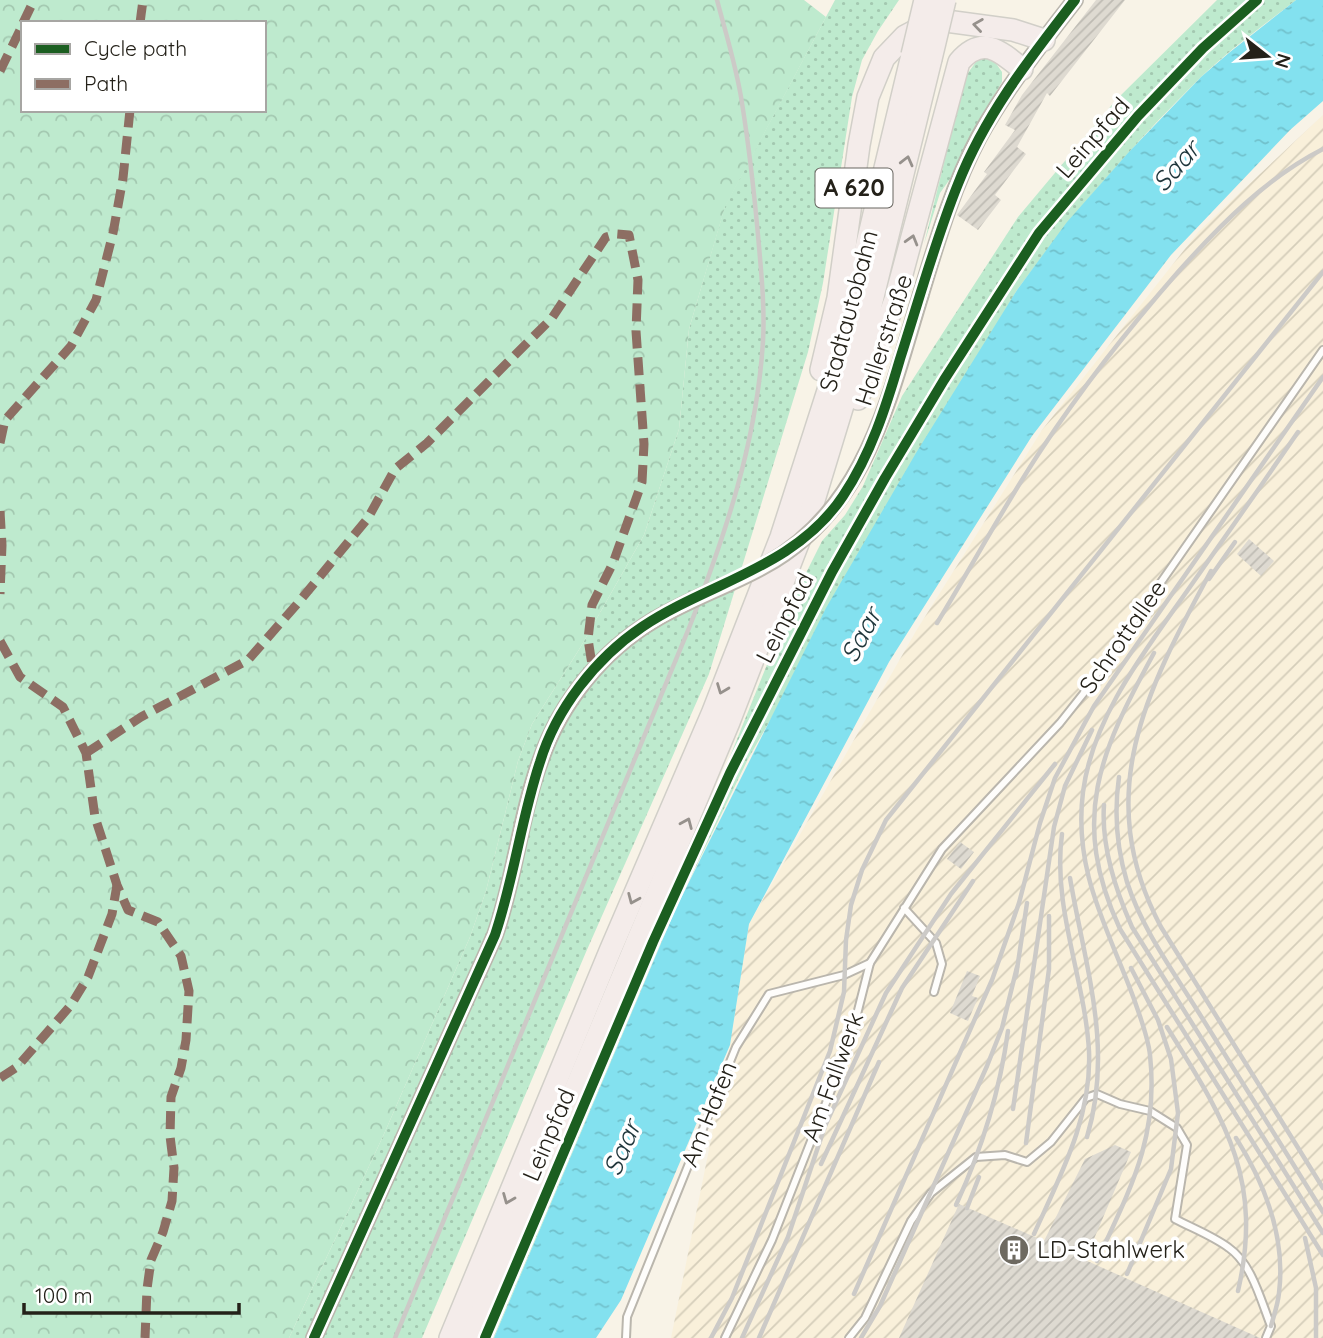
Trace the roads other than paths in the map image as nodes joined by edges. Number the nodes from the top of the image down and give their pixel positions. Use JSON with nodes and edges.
{"nodes":[{"id":1,"x":925,"y":0,"type":"edge"},
{"id":2,"x":945,"y":0,"type":"edge"},
{"id":3,"x":1075,"y":0,"type":"edge"},
{"id":4,"x":1257,"y":0,"type":"edge"},
{"id":5,"x":1044,"y":40,"type":"junction"},
{"id":6,"x":922,"y":57,"type":"junction"},
{"id":7,"x":1022,"y":69,"type":"junction"},
{"id":8,"x":1323,"y":350,"type":"edge"},
{"id":9,"x":796,"y":492,"type":"junction"},
{"id":10,"x":811,"y":510,"type":"junction"},
{"id":11,"x":755,"y":629,"type":"junction"},
{"id":12,"x":904,"y":908,"type":"junction"},
{"id":13,"x":870,"y":963,"type":"junction"},
{"id":14,"x":934,"y":992,"type":"dead end"},
{"id":15,"x":314,"y":1338,"type":"edge"},
{"id":16,"x":450,"y":1338,"type":"edge"},
{"id":17,"x":471,"y":1338,"type":"edge"},
{"id":18,"x":485,"y":1338,"type":"edge"},
{"id":19,"x":626,"y":1338,"type":"edge"},
{"id":20,"x":725,"y":1338,"type":"edge"},
{"id":21,"x":849,"y":1338,"type":"edge"},
{"id":22,"x":1266,"y":1338,"type":"edge"}],
"edges":[{"from":1,"to":6,"type":"highway","name":"Stadtautobahn","number":"A 620","bridge":true},
{"from":2,"to":6,"type":"highway","number":"A 620","bridge":true},
{"from":3,"to":5,"type":"street","name":"Hallerstraße"},
{"from":4,"to":18,"type":"lane","name":"Leinpfad"},
{"from":5,"to":7,"type":"street","name":"Hallerstraße"},
{"from":5,"to":9,"type":"highway","number":"A 620","one_way":true},
{"from":6,"to":9,"type":"highway","name":"Stadtautobahn","number":"A 620"},
{"from":10,"to":6,"type":"highway","number":"A 620","one_way":true},
{"from":10,"to":7,"type":"highway","one_way":true},
{"from":7,"to":15,"type":"street","name":"Hallerstraße","bridge":true},
{"from":8,"to":12,"type":"lane","name":"Schrottallee"},
{"from":9,"to":11,"type":"highway","name":"Stadtautobahn","number":"A 620"},
{"from":10,"to":11,"type":"highway","number":"A 620"},
{"from":11,"to":16,"type":"highway","number":"A 620","one_way":true},
{"from":17,"to":11,"type":"highway","number":"A 620","one_way":true},
{"from":12,"to":13,"type":"lane","name":"Am Fallwerk"},
{"from":12,"to":14,"type":"lane"},
{"from":13,"to":19,"type":"lane","name":"Am Hafen"},
{"from":13,"to":20,"type":"lane","name":"Am Fallwerk"},
{"from":21,"to":22,"type":"lane"}]}
